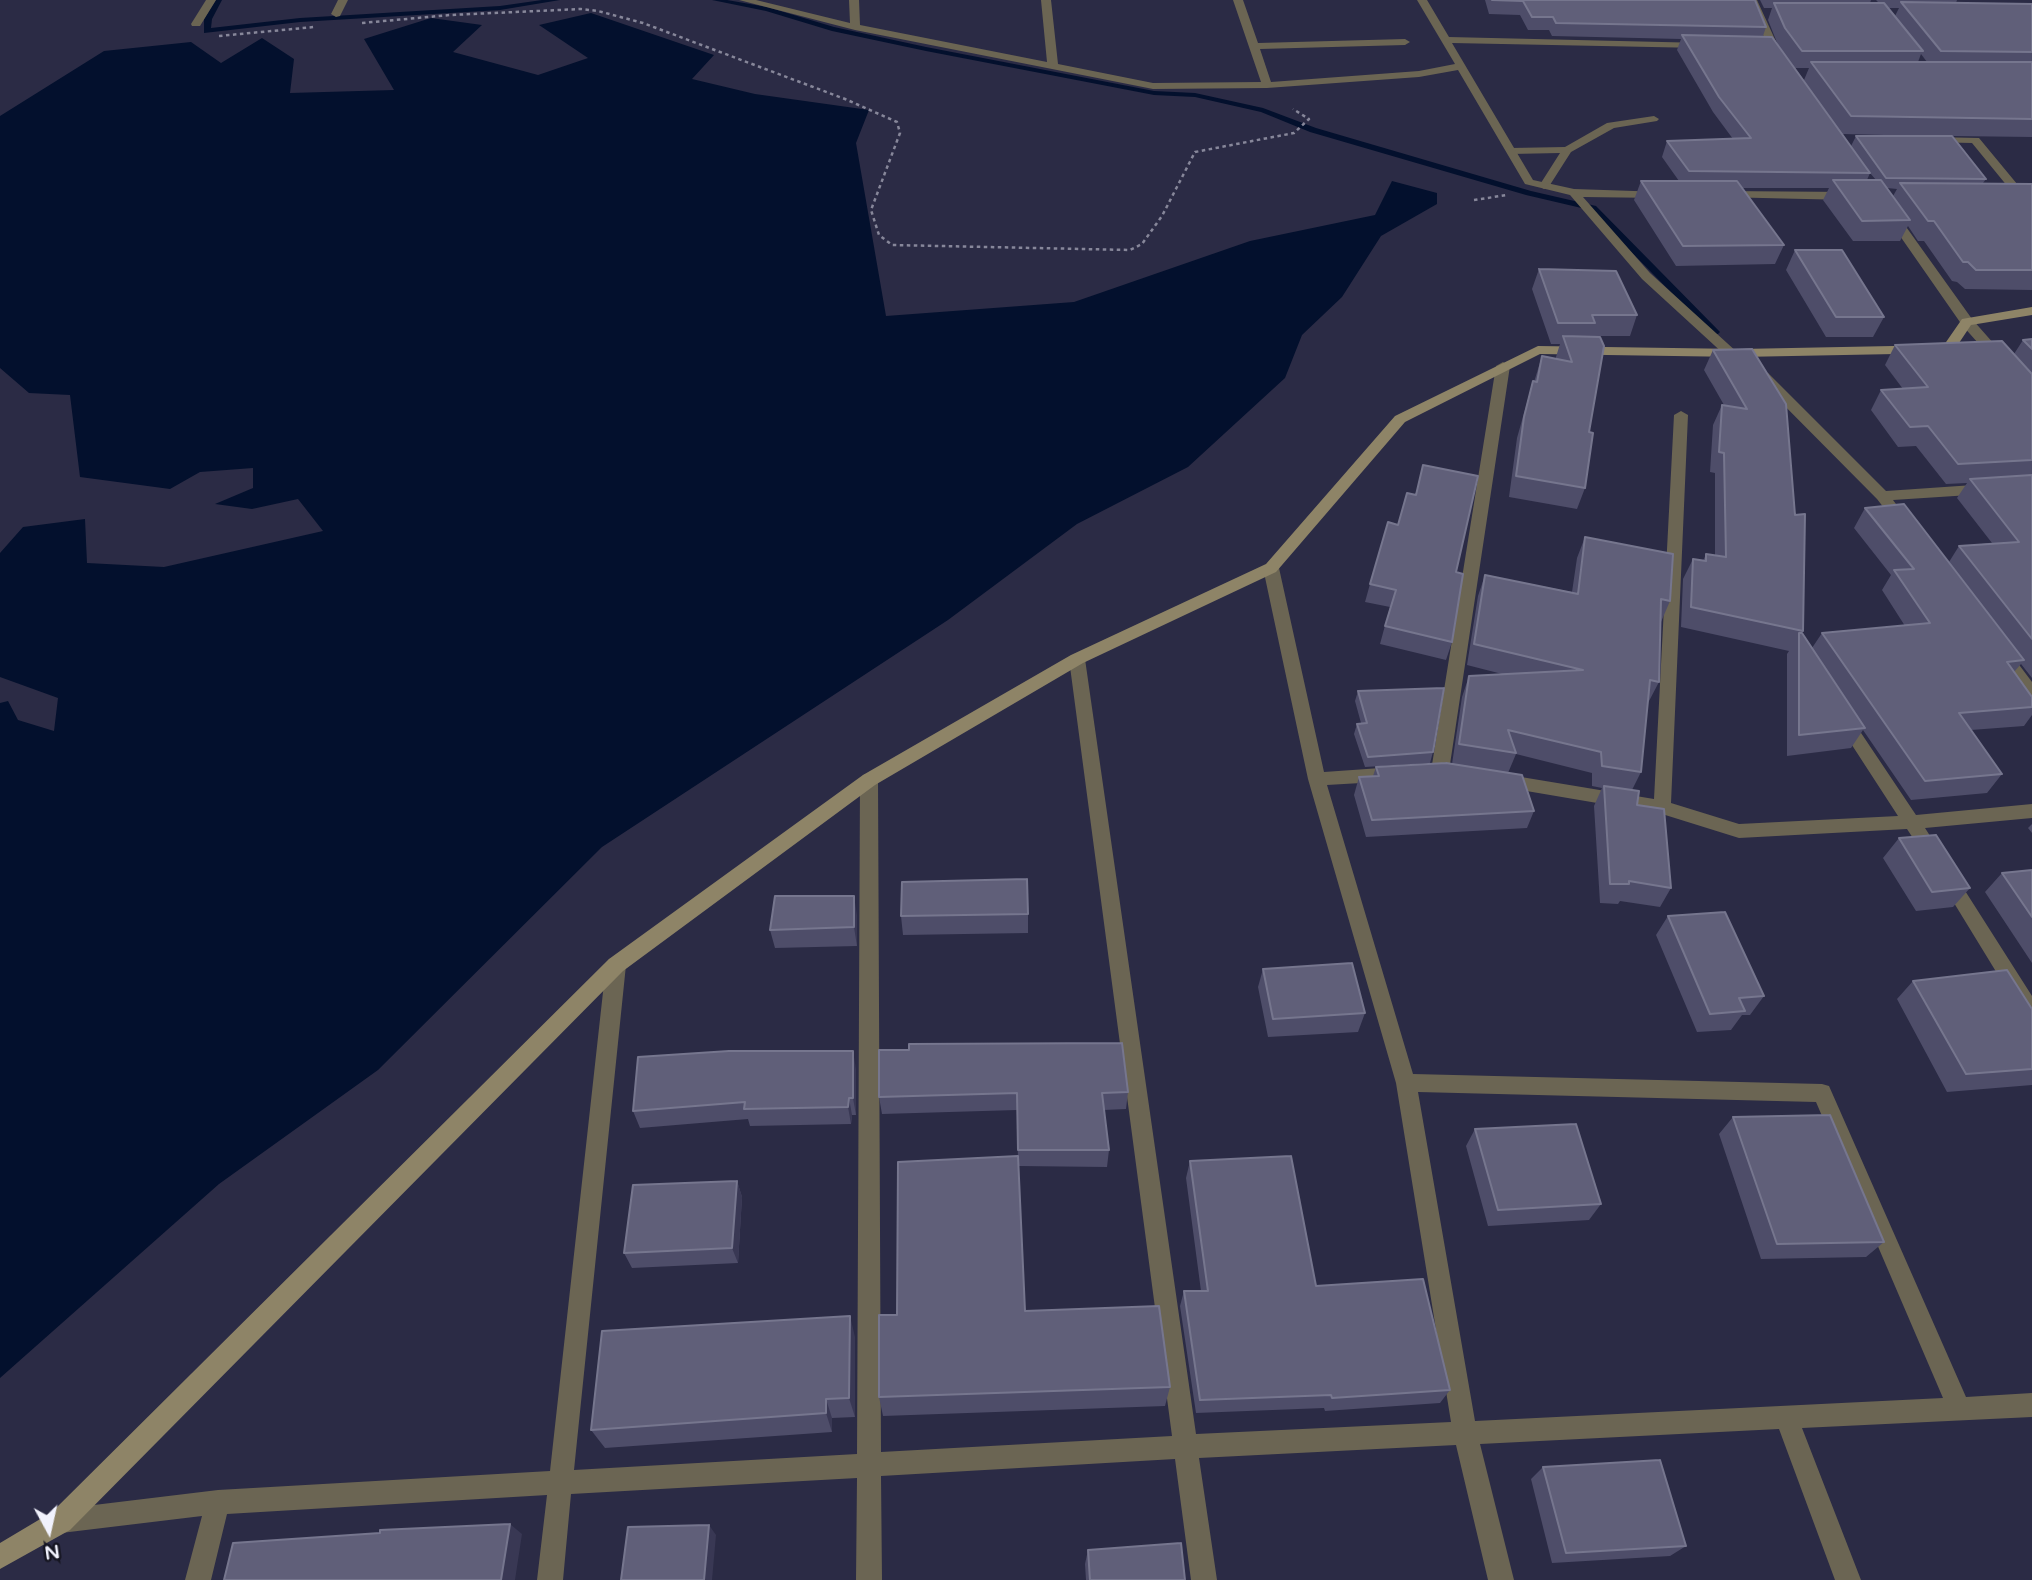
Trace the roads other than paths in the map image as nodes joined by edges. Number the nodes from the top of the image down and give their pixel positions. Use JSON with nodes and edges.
{"nodes":[{"id":1,"x":211,"y":0,"type":"edge"},
{"id":2,"x":343,"y":0,"type":"edge"},
{"id":3,"x":744,"y":0,"type":"edge"},
{"id":4,"x":854,"y":0,"type":"edge"},
{"id":5,"x":1046,"y":0,"type":"edge"},
{"id":6,"x":1238,"y":0,"type":"edge"},
{"id":7,"x":1422,"y":0,"type":"edge"},
{"id":8,"x":1752,"y":0,"type":"edge"},
{"id":9,"x":336,"y":13,"type":"dead end"},
{"id":10,"x":1757,"y":14,"type":"junction"},
{"id":11,"x":1770,"y":14,"type":"dead end"},
{"id":12,"x":196,"y":24,"type":"dead end"},
{"id":13,"x":855,"y":27,"type":"junction"},
{"id":14,"x":1447,"y":40,"type":"junction"},
{"id":15,"x":1405,"y":42,"type":"dead end"},
{"id":16,"x":1718,"y":45,"type":"edge"},
{"id":17,"x":1254,"y":46,"type":"junction"},
{"id":18,"x":1758,"y":46,"type":"edge"},
{"id":19,"x":1771,"y":46,"type":"junction"},
{"id":20,"x":1784,"y":65,"type":"edge"},
{"id":21,"x":1053,"y":66,"type":"junction"},
{"id":22,"x":1462,"y":66,"type":"junction"},
{"id":23,"x":1267,"y":85,"type":"junction"},
{"id":24,"x":1654,"y":118,"type":"dead end"},
{"id":25,"x":1920,"y":140,"type":"edge"},
{"id":26,"x":1567,"y":150,"type":"junction"},
{"id":27,"x":1511,"y":151,"type":"junction"},
{"id":28,"x":1544,"y":186,"type":"junction"},
{"id":29,"x":1574,"y":193,"type":"junction"},
{"id":30,"x":1671,"y":194,"type":"edge"},
{"id":31,"x":1712,"y":195,"type":"edge"},
{"id":32,"x":1864,"y":196,"type":"edge"},
{"id":33,"x":2008,"y":196,"type":"edge"},
{"id":34,"x":2027,"y":196,"type":"edge"},
{"id":35,"x":1886,"y":207,"type":"edge"},
{"id":36,"x":2032,"y":311,"type":"edge"},
{"id":37,"x":1967,"y":323,"type":"junction"},
{"id":38,"x":1736,"y":353,"type":"junction"},
{"id":39,"x":1503,"y":366,"type":"junction"},
{"id":40,"x":2032,"y":395,"type":"edge"},
{"id":41,"x":1681,"y":415,"type":"dead end"},
{"id":42,"x":2032,"y":486,"type":"edge"},
{"id":43,"x":1882,"y":496,"type":"junction"},
{"id":44,"x":1915,"y":540,"type":"edge"},
{"id":45,"x":1271,"y":568,"type":"junction"},
{"id":46,"x":1990,"y":639,"type":"edge"},
{"id":47,"x":1077,"y":659,"type":"junction"},
{"id":48,"x":2032,"y":694,"type":"edge"},
{"id":49,"x":1838,"y":711,"type":"edge"},
{"id":50,"x":1479,"y":777,"type":"edge"},
{"id":51,"x":1317,"y":779,"type":"junction"},
{"id":52,"x":869,"y":780,"type":"junction"},
{"id":53,"x":1662,"y":807,"type":"junction"},
{"id":54,"x":2032,"y":811,"type":"edge"},
{"id":55,"x":1913,"y":822,"type":"junction"},
{"id":56,"x":616,"y":965,"type":"junction"},
{"id":57,"x":2032,"y":1013,"type":"edge"},
{"id":58,"x":1406,"y":1083,"type":"junction"},
{"id":59,"x":2032,"y":1405,"type":"edge"},
{"id":60,"x":1959,"y":1408,"type":"junction"},
{"id":61,"x":1787,"y":1419,"type":"junction"},
{"id":62,"x":1465,"y":1433,"type":"junction"},
{"id":63,"x":1184,"y":1447,"type":"junction"},
{"id":64,"x":869,"y":1465,"type":"junction"},
{"id":65,"x":562,"y":1483,"type":"junction"},
{"id":66,"x":218,"y":1502,"type":"junction"},
{"id":67,"x":61,"y":1521,"type":"junction"},
{"id":68,"x":0,"y":1557,"type":"edge"},
{"id":69,"x":198,"y":1580,"type":"edge"},
{"id":70,"x":550,"y":1580,"type":"edge"},
{"id":71,"x":869,"y":1580,"type":"edge"},
{"id":72,"x":1204,"y":1580,"type":"edge"},
{"id":73,"x":1501,"y":1580,"type":"edge"},
{"id":74,"x":1848,"y":1580,"type":"edge"}],
"edges":[{"from":1,"to":12,"type":"street"},
{"from":2,"to":9,"type":"street"},
{"from":3,"to":13,"type":"street"},
{"from":4,"to":13,"type":"street"},
{"from":5,"to":21,"type":"street"},
{"from":6,"to":17,"type":"street"},
{"from":7,"to":14,"type":"street"},
{"from":8,"to":10,"type":"street"},
{"from":10,"to":11,"type":"street"},
{"from":10,"to":19,"type":"street"},
{"from":13,"to":21,"type":"street"},
{"from":14,"to":16,"type":"street"},
{"from":14,"to":22,"type":"street"},
{"from":15,"to":17,"type":"street"},
{"from":17,"to":23,"type":"street"},
{"from":18,"to":19,"type":"street"},
{"from":19,"to":20,"type":"street"},
{"from":21,"to":23,"type":"street"},
{"from":22,"to":23,"type":"street"},
{"from":22,"to":27,"type":"street"},
{"from":24,"to":26,"type":"lane"},
{"from":25,"to":34,"type":"street"},
{"from":26,"to":27,"type":"lane"},
{"from":26,"to":28,"type":"lane"},
{"from":27,"to":28,"type":"street"},
{"from":28,"to":29,"type":"street"},
{"from":29,"to":30,"type":"street"},
{"from":29,"to":38,"type":"street"},
{"from":31,"to":32,"type":"street"},
{"from":33,"to":34,"type":"street"},
{"from":35,"to":37,"type":"street"},
{"from":36,"to":37,"type":"street"},
{"from":37,"to":38,"type":"street"},
{"from":37,"to":40,"type":"street"},
{"from":38,"to":39,"type":"street"},
{"from":38,"to":43,"type":"street"},
{"from":39,"to":45,"type":"street"},
{"from":39,"to":51,"type":"street"},
{"from":41,"to":53,"type":"street"},
{"from":42,"to":43,"type":"street"},
{"from":43,"to":44,"type":"street"},
{"from":45,"to":47,"type":"street"},
{"from":45,"to":51,"type":"street"},
{"from":46,"to":48,"type":"street"},
{"from":47,"to":52,"type":"street"},
{"from":47,"to":63,"type":"street"},
{"from":49,"to":55,"type":"street"},
{"from":50,"to":53,"type":"street"},
{"from":51,"to":58,"type":"street"},
{"from":52,"to":56,"type":"street"},
{"from":52,"to":64,"type":"street"},
{"from":53,"to":55,"type":"street"},
{"from":54,"to":55,"type":"street"},
{"from":55,"to":57,"type":"street"},
{"from":56,"to":65,"type":"street"},
{"from":56,"to":67,"type":"street"},
{"from":58,"to":60,"type":"street"},
{"from":58,"to":62,"type":"street"},
{"from":59,"to":60,"type":"street"},
{"from":60,"to":61,"type":"street"},
{"from":61,"to":62,"type":"street"},
{"from":61,"to":74,"type":"street"},
{"from":62,"to":63,"type":"street"},
{"from":62,"to":73,"type":"street"},
{"from":63,"to":64,"type":"street"},
{"from":63,"to":72,"type":"street"},
{"from":64,"to":65,"type":"street"},
{"from":64,"to":71,"type":"street"},
{"from":65,"to":66,"type":"street"},
{"from":65,"to":70,"type":"street"},
{"from":66,"to":67,"type":"street"},
{"from":66,"to":69,"type":"street"},
{"from":67,"to":68,"type":"street"}]}
